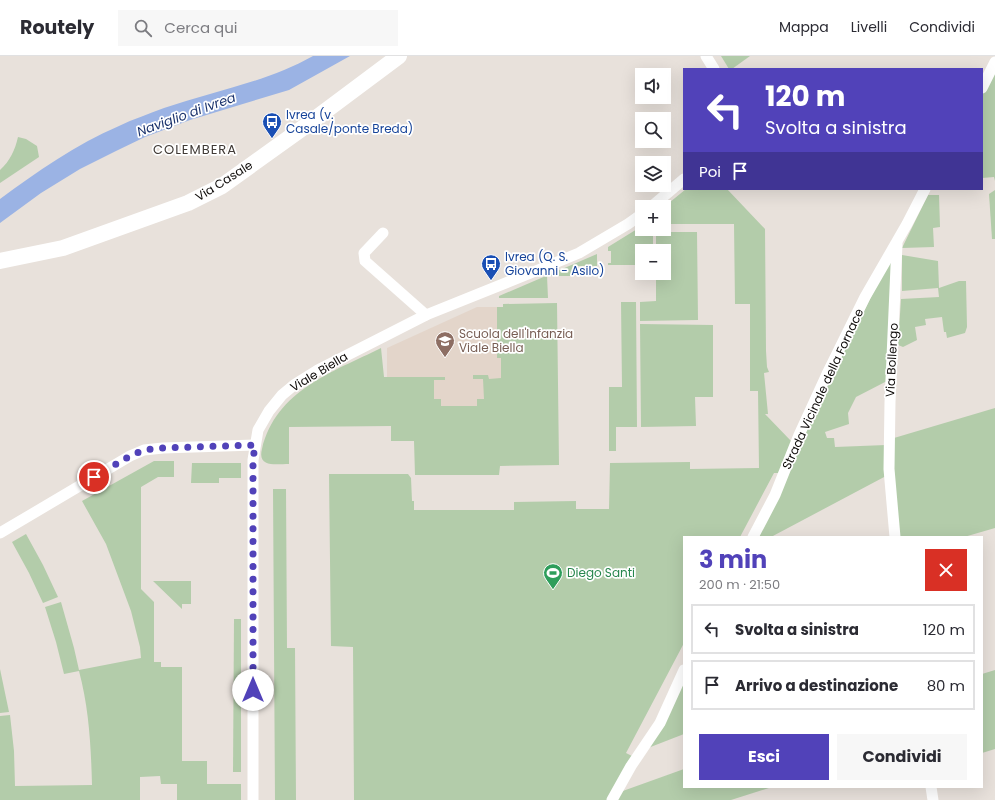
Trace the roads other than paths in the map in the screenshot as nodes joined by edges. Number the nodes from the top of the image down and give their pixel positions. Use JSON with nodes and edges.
{"nodes":[{"id":1,"x":399,"y":56,"type":"edge"},
{"id":2,"x":706,"y":56,"type":"edge"},
{"id":3,"x":995,"y":62,"type":"edge"},
{"id":4,"x":713,"y":68,"type":"edge"},
{"id":5,"x":983,"y":86,"type":"edge"},
{"id":6,"x":683,"y":180,"type":"edge"},
{"id":7,"x":924,"y":190,"type":"edge"},
{"id":8,"x":659,"y":200,"type":"edge"},
{"id":9,"x":635,"y":219,"type":"edge"},
{"id":10,"x":383,"y":233,"type":"dead end"},
{"id":11,"x":897,"y":242,"type":"junction"},
{"id":12,"x":0,"y":261,"type":"edge"},
{"id":13,"x":426,"y":315,"type":"junction"},
{"id":14,"x":255,"y":445,"type":"junction"},
{"id":15,"x":0,"y":533,"type":"edge"},
{"id":16,"x":754,"y":536,"type":"edge"},
{"id":17,"x":895,"y":536,"type":"edge"},
{"id":18,"x":683,"y":672,"type":"edge"},
{"id":19,"x":931,"y":788,"type":"edge"},
{"id":20,"x":253,"y":800,"type":"edge"},
{"id":21,"x":612,"y":800,"type":"edge"},
{"id":22,"x":933,"y":800,"type":"edge"}],
"edges":[{"from":1,"to":12,"type":"main road","name":"Via Casale"},
{"from":2,"to":4,"type":"street"},
{"from":3,"to":5,"type":"street"},
{"from":6,"to":8,"type":"street"},
{"from":7,"to":11,"type":"street","name":"Via Bollengo"},
{"from":9,"to":13,"type":"street","name":"Viale Biella"},
{"from":10,"to":13,"type":"street"},
{"from":11,"to":16,"type":"street","name":"Strada Vicinale della Fornace"},
{"from":11,"to":17,"type":"street","name":"Via Bollengo"},
{"from":13,"to":14,"type":"street","name":"Viale Biella"},
{"from":14,"to":15,"type":"street"},
{"from":14,"to":20,"type":"street","name":"Viale Biella"},
{"from":18,"to":21,"type":"street"},
{"from":19,"to":22,"type":"street"}]}
